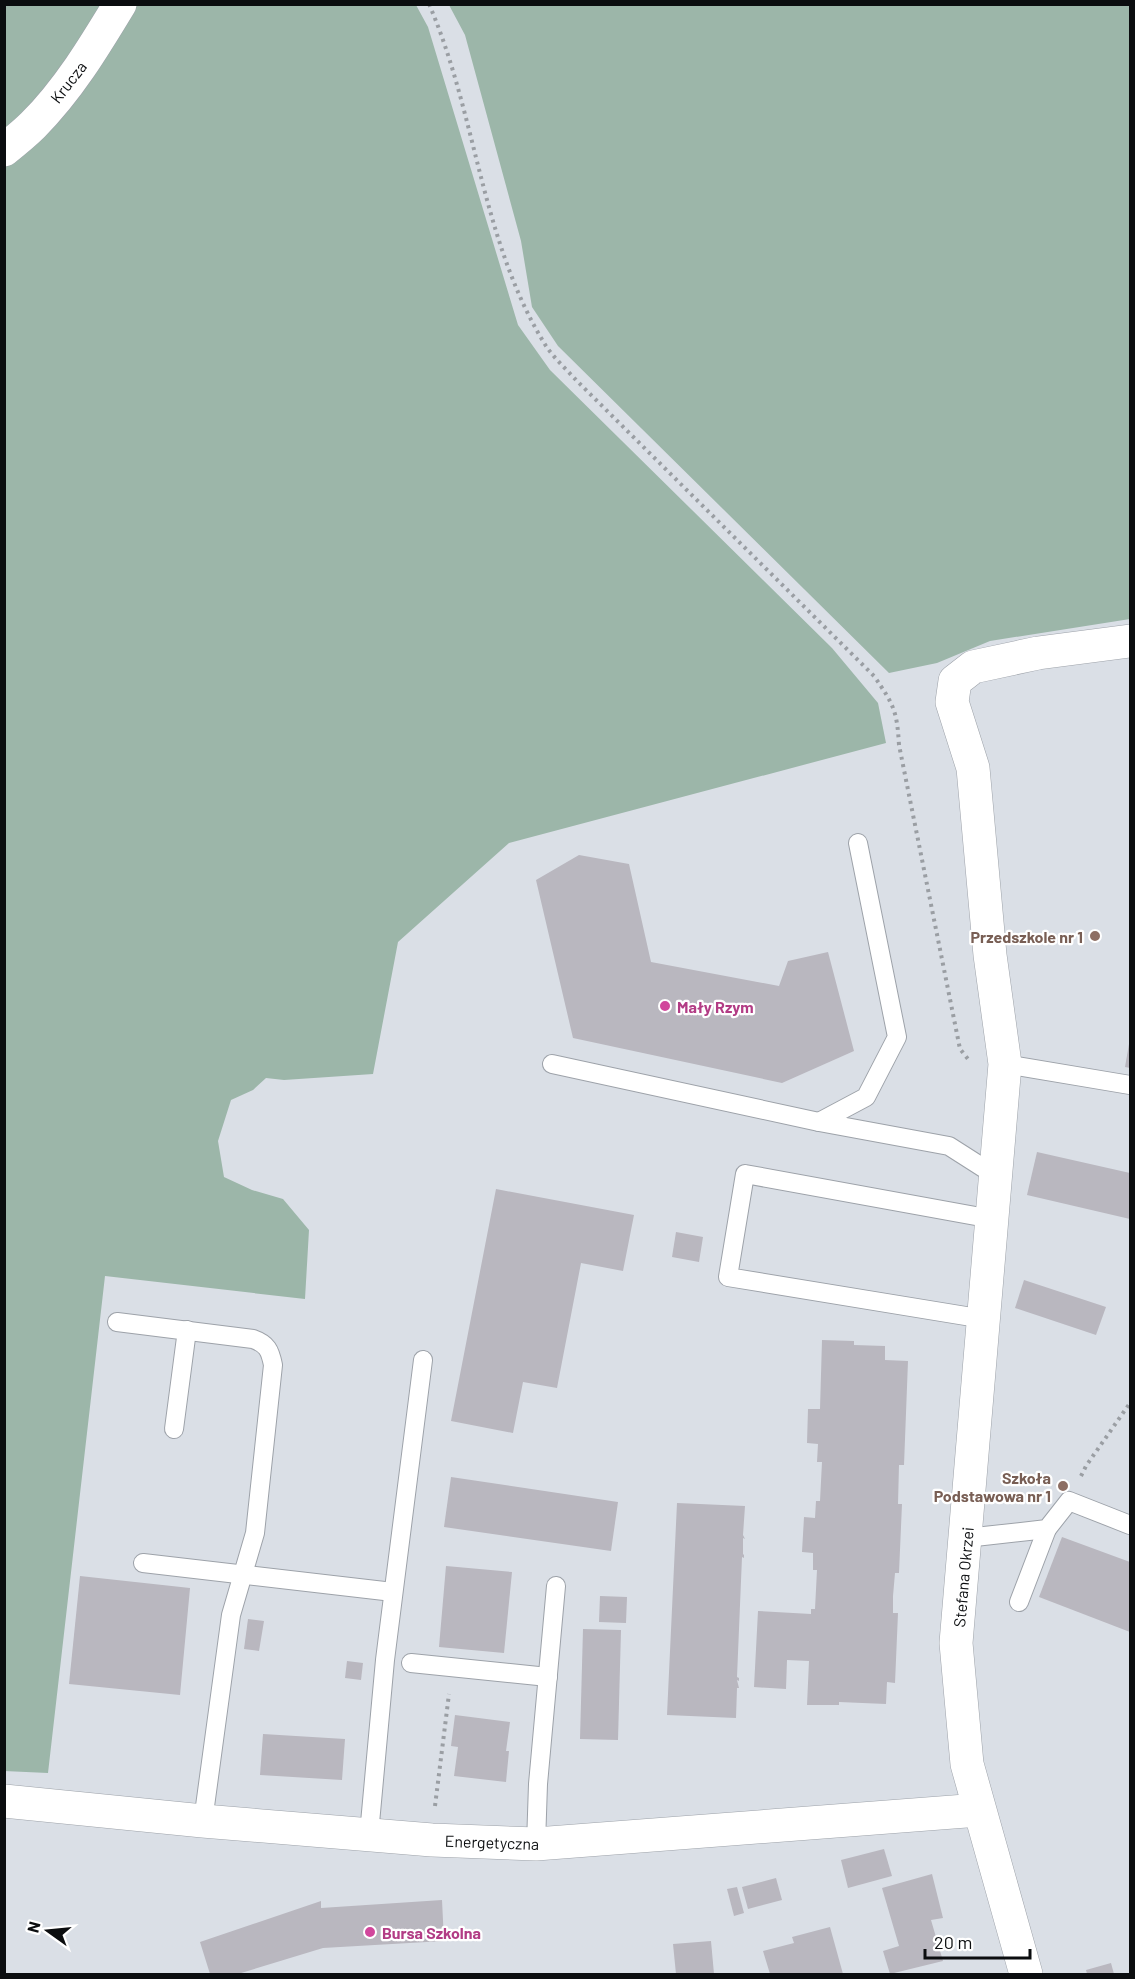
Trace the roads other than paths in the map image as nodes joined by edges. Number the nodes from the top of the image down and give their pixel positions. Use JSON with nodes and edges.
{"nodes":[{"id":1,"x":120,"y":4,"type":"edge"},
{"id":2,"x":4,"y":150,"type":"edge"},
{"id":3,"x":1131,"y":641,"type":"edge"},
{"id":4,"x":858,"y":843,"type":"dead end"},
{"id":5,"x":552,"y":1064,"type":"dead end"},
{"id":6,"x":1004,"y":1077,"type":"junction"},
{"id":7,"x":1131,"y":1085,"type":"edge"},
{"id":8,"x":819,"y":1122,"type":"junction"},
{"id":9,"x":996,"y":1176,"type":"junction"},
{"id":10,"x":992,"y":1219,"type":"junction"},
{"id":11,"x":984,"y":1319,"type":"junction"},
{"id":12,"x":117,"y":1322,"type":"dead end"},
{"id":13,"x":187,"y":1330,"type":"junction"},
{"id":14,"x":423,"y":1360,"type":"dead end"},
{"id":15,"x":174,"y":1429,"type":"dead end"},
{"id":16,"x":1131,"y":1525,"type":"edge"},
{"id":17,"x":1047,"y":1529,"type":"junction"},
{"id":18,"x":966,"y":1538,"type":"junction"},
{"id":19,"x":143,"y":1563,"type":"dead end"},
{"id":20,"x":242,"y":1575,"type":"junction"},
{"id":21,"x":556,"y":1586,"type":"dead end"},
{"id":22,"x":393,"y":1592,"type":"junction"},
{"id":23,"x":1019,"y":1602,"type":"dead end"},
{"id":24,"x":411,"y":1663,"type":"dead end"},
{"id":25,"x":548,"y":1677,"type":"junction"},
{"id":26,"x":4,"y":1801,"type":"edge"},
{"id":27,"x":979,"y":1810,"type":"junction"},
{"id":28,"x":203,"y":1821,"type":"junction"},
{"id":29,"x":369,"y":1834,"type":"junction"},
{"id":30,"x":536,"y":1844,"type":"junction"},
{"id":31,"x":1026,"y":1974,"type":"edge"}],
"edges":[{"from":1,"to":2,"type":"street","name":"Krucza"},
{"from":3,"to":6,"type":"street","name":"Stefana Okrzei"},
{"from":4,"to":8,"type":"lane"},
{"from":5,"to":8,"type":"lane"},
{"from":6,"to":7,"type":"lane"},
{"from":6,"to":9,"type":"street","name":"Stefana Okrzei"},
{"from":8,"to":9,"type":"lane"},
{"from":9,"to":10,"type":"street","name":"Stefana Okrzei"},
{"from":10,"to":11,"type":"street","name":"Stefana Okrzei"},
{"from":10,"to":11,"type":"lane"},
{"from":11,"to":18,"type":"street","name":"Stefana Okrzei"},
{"from":12,"to":13,"type":"lane"},
{"from":13,"to":15,"type":"lane"},
{"from":13,"to":20,"type":"lane"},
{"from":14,"to":22,"type":"lane"},
{"from":16,"to":17,"type":"lane"},
{"from":17,"to":18,"type":"lane"},
{"from":17,"to":23,"type":"lane"},
{"from":18,"to":27,"type":"street","name":"Stefana Okrzei"},
{"from":19,"to":20,"type":"lane"},
{"from":20,"to":22,"type":"lane"},
{"from":20,"to":28,"type":"lane"},
{"from":21,"to":25,"type":"lane"},
{"from":22,"to":29,"type":"lane"},
{"from":24,"to":25,"type":"lane"},
{"from":25,"to":30,"type":"lane"},
{"from":26,"to":28,"type":"street","name":"Energetyczna"},
{"from":27,"to":30,"type":"street","name":"Energetyczna"},
{"from":27,"to":31,"type":"street","name":"Stefana Okrzei"},
{"from":28,"to":29,"type":"street","name":"Energetyczna"},
{"from":29,"to":30,"type":"street","name":"Energetyczna"}]}
